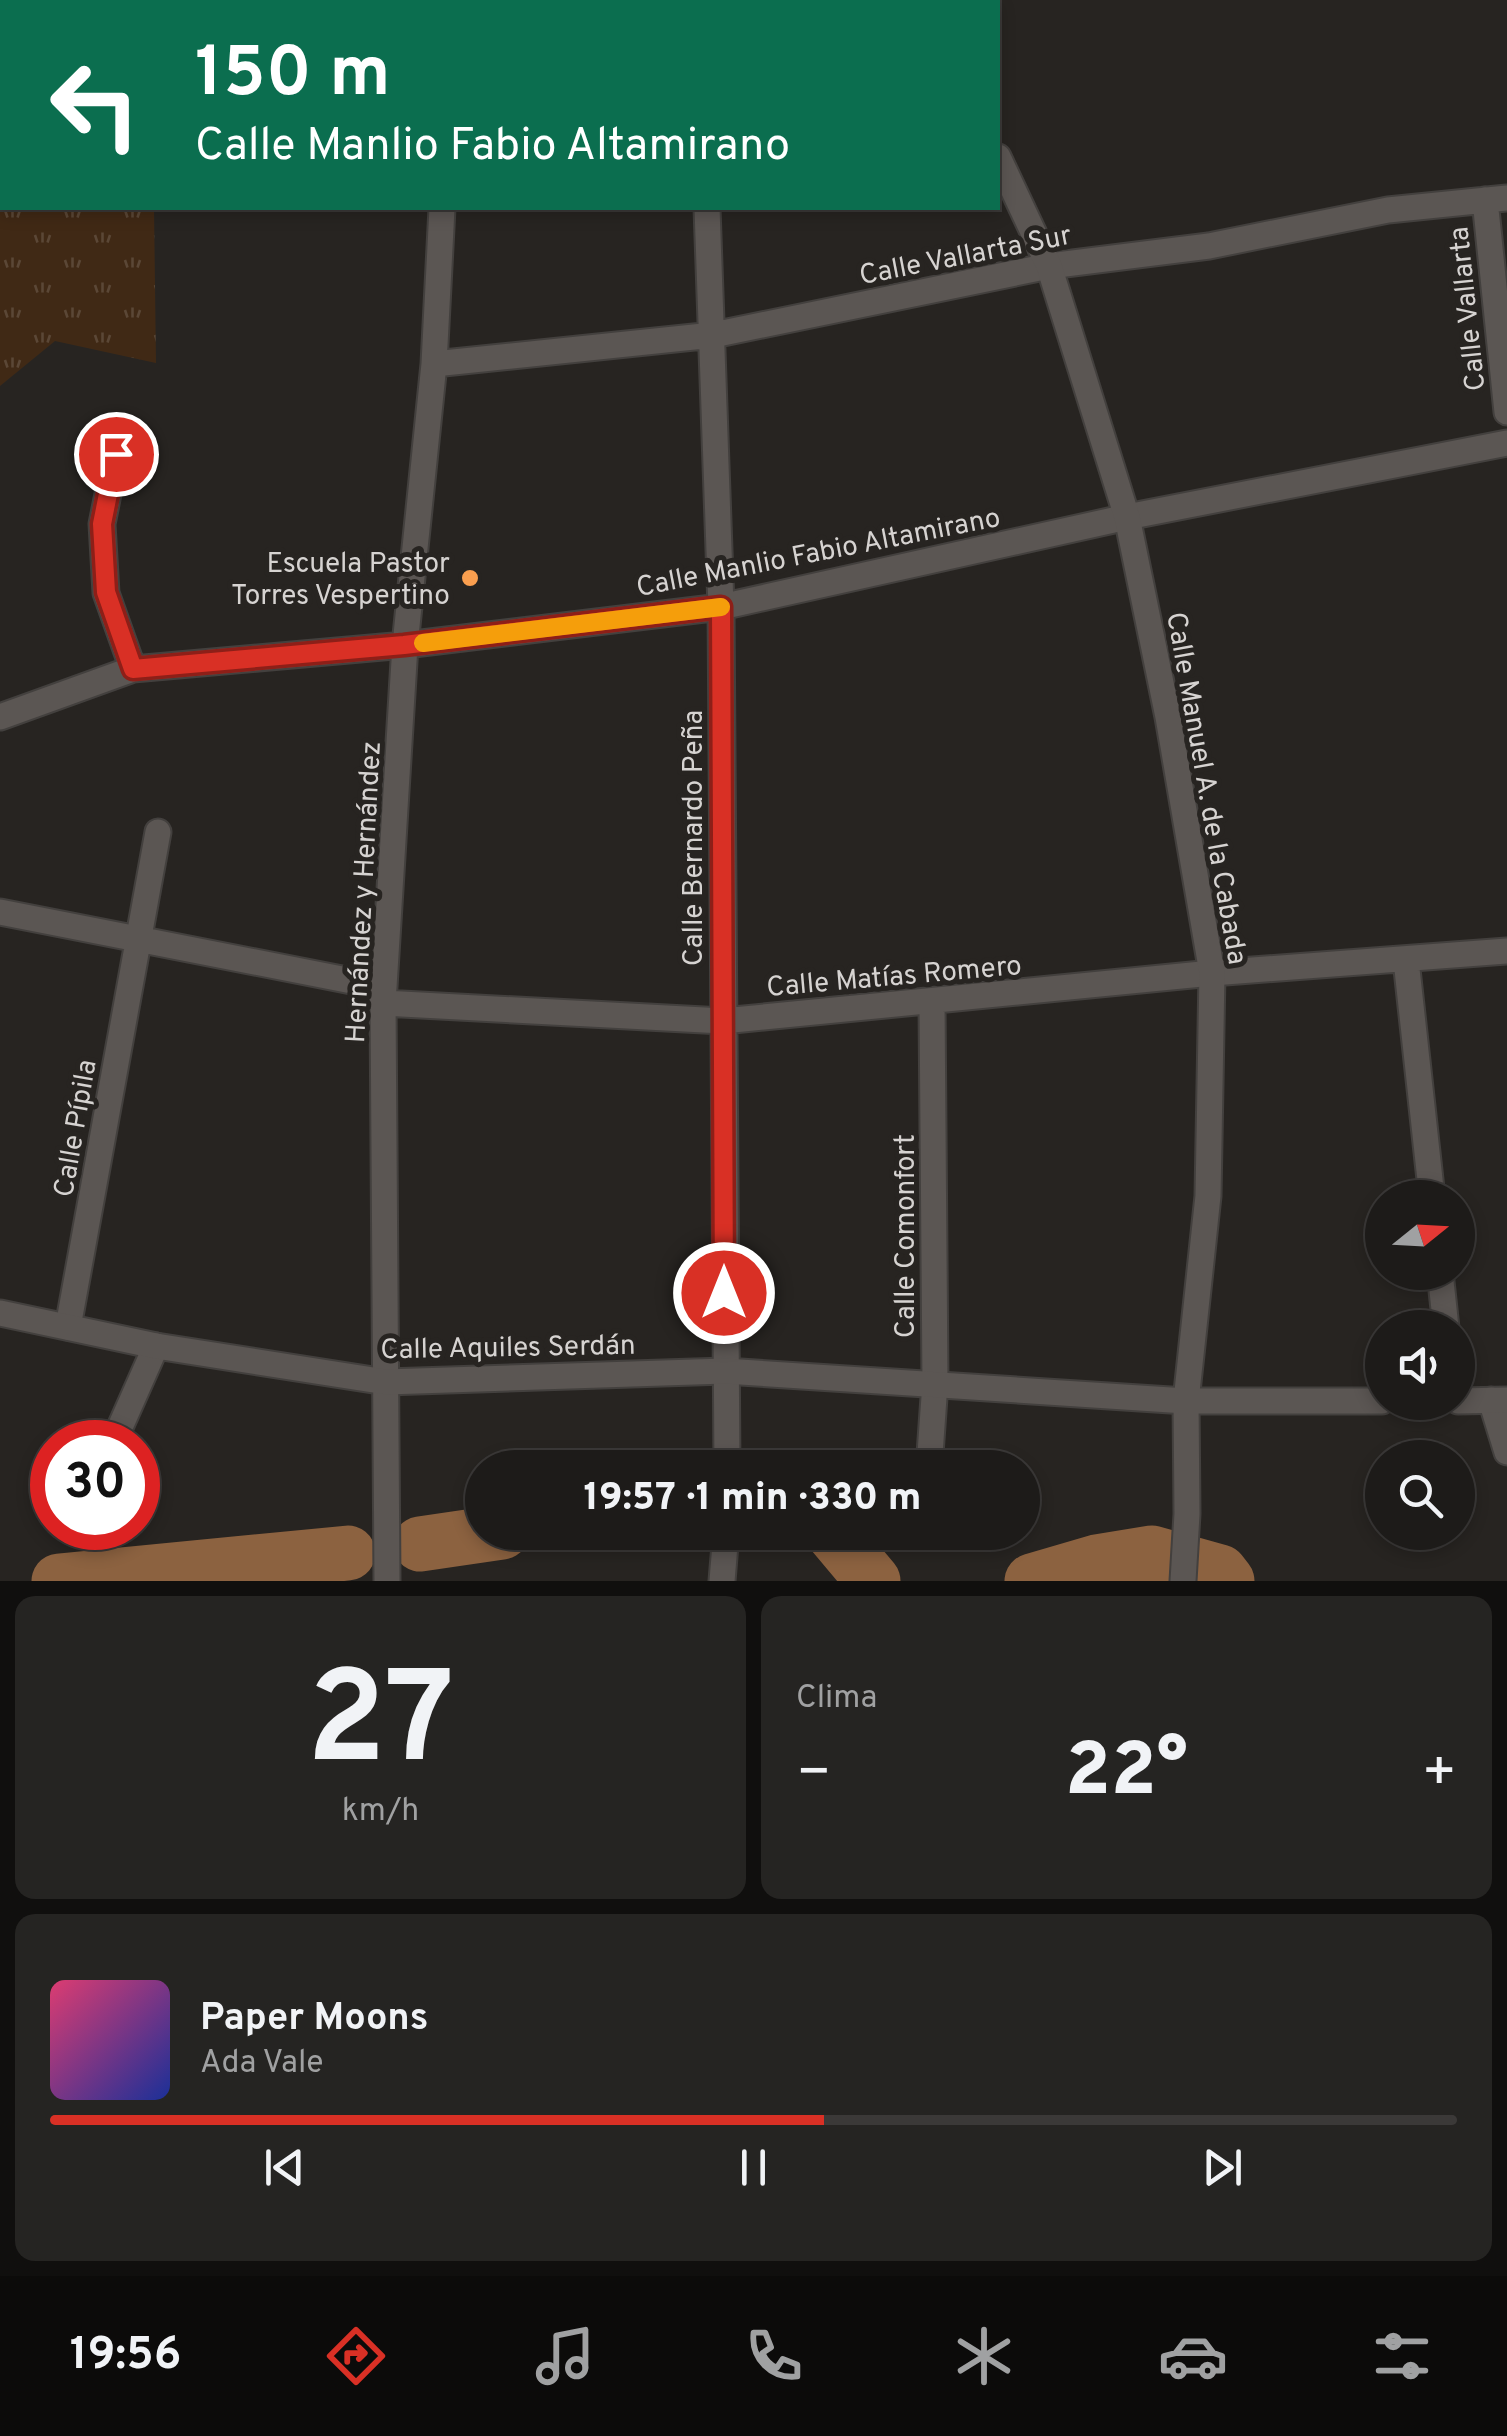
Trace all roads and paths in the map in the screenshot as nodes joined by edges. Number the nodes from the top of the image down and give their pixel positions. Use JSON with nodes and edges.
{"nodes":[{"id":1,"x":1000,"y":160,"type":"edge"},
{"id":2,"x":1496,"y":199,"type":"edge"},
{"id":3,"x":442,"y":210,"type":"edge"},
{"id":4,"x":707,"y":210,"type":"edge"},
{"id":5,"x":1049,"y":266,"type":"junction"},
{"id":6,"x":713,"y":335,"type":"junction"},
{"id":7,"x":434,"y":364,"type":"junction"},
{"id":8,"x":1507,"y":412,"type":"edge"},
{"id":9,"x":1507,"y":443,"type":"edge"},
{"id":10,"x":116,"y":454,"type":"dead end"},
{"id":11,"x":1127,"y":517,"type":"junction"},
{"id":12,"x":721,"y":607,"type":"junction"},
{"id":13,"x":404,"y":645,"type":"junction"},
{"id":14,"x":133,"y":669,"type":"junction"},
{"id":15,"x":0,"y":717,"type":"edge"},
{"id":16,"x":158,"y":832,"type":"dead end"},
{"id":17,"x":0,"y":912,"type":"edge"},
{"id":18,"x":138,"y":939,"type":"junction"},
{"id":19,"x":1507,"y":951,"type":"edge"},
{"id":20,"x":1406,"y":960,"type":"junction"},
{"id":21,"x":1212,"y":974,"type":"junction"},
{"id":22,"x":383,"y":1003,"type":"junction"},
{"id":23,"x":932,"y":1003,"type":"junction"},
{"id":24,"x":724,"y":1021,"type":"junction"},
{"id":25,"x":1430,"y":1180,"type":"edge"},
{"id":26,"x":0,"y":1312,"type":"edge"},
{"id":27,"x":68,"y":1327,"type":"junction"},
{"id":28,"x":156,"y":1346,"type":"junction"},
{"id":29,"x":725,"y":1371,"type":"junction"},
{"id":30,"x":386,"y":1382,"type":"junction"},
{"id":31,"x":935,"y":1383,"type":"junction"},
{"id":32,"x":1186,"y":1400,"type":"junction"},
{"id":33,"x":1499,"y":1400,"type":"edge"},
{"id":34,"x":1365,"y":1401,"type":"edge"},
{"id":35,"x":123,"y":1420,"type":"edge"},
{"id":36,"x":727,"y":1450,"type":"edge"},
{"id":37,"x":931,"y":1450,"type":"edge"},
{"id":38,"x":1507,"y":1452,"type":"edge"},
{"id":39,"x":725,"y":1550,"type":"edge"},
{"id":40,"x":387,"y":1581,"type":"edge"},
{"id":41,"x":722,"y":1581,"type":"edge"},
{"id":42,"x":1182,"y":1581,"type":"edge"}],
"edges":[{"from":1,"to":5,"type":"street","name":"Calle Manuel A. de la Cabada"},
{"from":2,"to":5,"type":"street","name":"Calle Vallarta Sur"},
{"from":2,"to":8,"type":"street","name":"Calle Vallarta"},
{"from":3,"to":7,"type":"street","name":"Hernández y Hernández"},
{"from":4,"to":6,"type":"street","name":"Calle Bernardo Peña"},
{"from":5,"to":6,"type":"street","name":"Calle Vallarta Sur"},
{"from":5,"to":11,"type":"street","name":"Calle Manuel A. de la Cabada"},
{"from":6,"to":7,"type":"street","name":"Calle Vallarta Sur"},
{"from":6,"to":12,"type":"street","name":"Calle Bernardo Peña"},
{"from":7,"to":13,"type":"street","name":"Hernández y Hernández"},
{"from":9,"to":11,"type":"street","name":"Calle Manlio Fabio Altamirano"},
{"from":10,"to":14,"type":"street"},
{"from":11,"to":12,"type":"street","name":"Calle Manlio Fabio Altamirano"},
{"from":11,"to":21,"type":"street","name":"Calle Manuel A. de la Cabada"},
{"from":12,"to":13,"type":"street","name":"Calle Manlio Fabio Altamirano"},
{"from":12,"to":24,"type":"street","name":"Calle Bernardo Peña"},
{"from":13,"to":14,"type":"street","name":"Calle Manlio Fabio Altamirano"},
{"from":13,"to":22,"type":"street","name":"Hernández y Hernández"},
{"from":14,"to":15,"type":"street","name":"Calle Manlio Fabio Altamirano"},
{"from":16,"to":18,"type":"street","name":"Calle Pípila"},
{"from":17,"to":18,"type":"street","name":"Calle Matías Romero"},
{"from":18,"to":22,"type":"street","name":"Calle Matías Romero"},
{"from":18,"to":27,"type":"street","name":"Calle Pípila"},
{"from":19,"to":20,"type":"street","name":"Calle Matías Romero"},
{"from":20,"to":21,"type":"street","name":"Calle Matías Romero"},
{"from":20,"to":25,"type":"street"},
{"from":21,"to":23,"type":"street","name":"Calle Matías Romero"},
{"from":21,"to":32,"type":"street","name":"Calle Manuel A. de la Cabada"},
{"from":22,"to":24,"type":"street","name":"Calle Matías Romero"},
{"from":22,"to":30,"type":"street","name":"Hernández y Hernández"},
{"from":23,"to":24,"type":"street","name":"Calle Matías Romero"},
{"from":23,"to":31,"type":"street","name":"Calle Comonfort"},
{"from":24,"to":29,"type":"street","name":"Calle Bernardo Peña"},
{"from":26,"to":27,"type":"street","name":"Calle Aquiles Serdán"},
{"from":27,"to":28,"type":"street","name":"Calle Aquiles Serdán"},
{"from":28,"to":30,"type":"street","name":"Calle Aquiles Serdán"},
{"from":28,"to":35,"type":"street"},
{"from":29,"to":30,"type":"street","name":"Calle Aquiles Serdán"},
{"from":29,"to":31,"type":"street","name":"Calle Aquiles Serdán"},
{"from":29,"to":36,"type":"street","name":"Calle Bernardo Peña"},
{"from":30,"to":40,"type":"street","name":"Hernández y Hernández"},
{"from":31,"to":32,"type":"street","name":"Calle Aquiles Serdán"},
{"from":31,"to":37,"type":"street","name":"Calle Comonfort"},
{"from":32,"to":34,"type":"street","name":"Calle Aquiles Serdán"},
{"from":32,"to":42,"type":"street","name":"Calle Manuel A. de la Cabada"},
{"from":33,"to":38,"type":"street"},
{"from":39,"to":41,"type":"street"}]}
